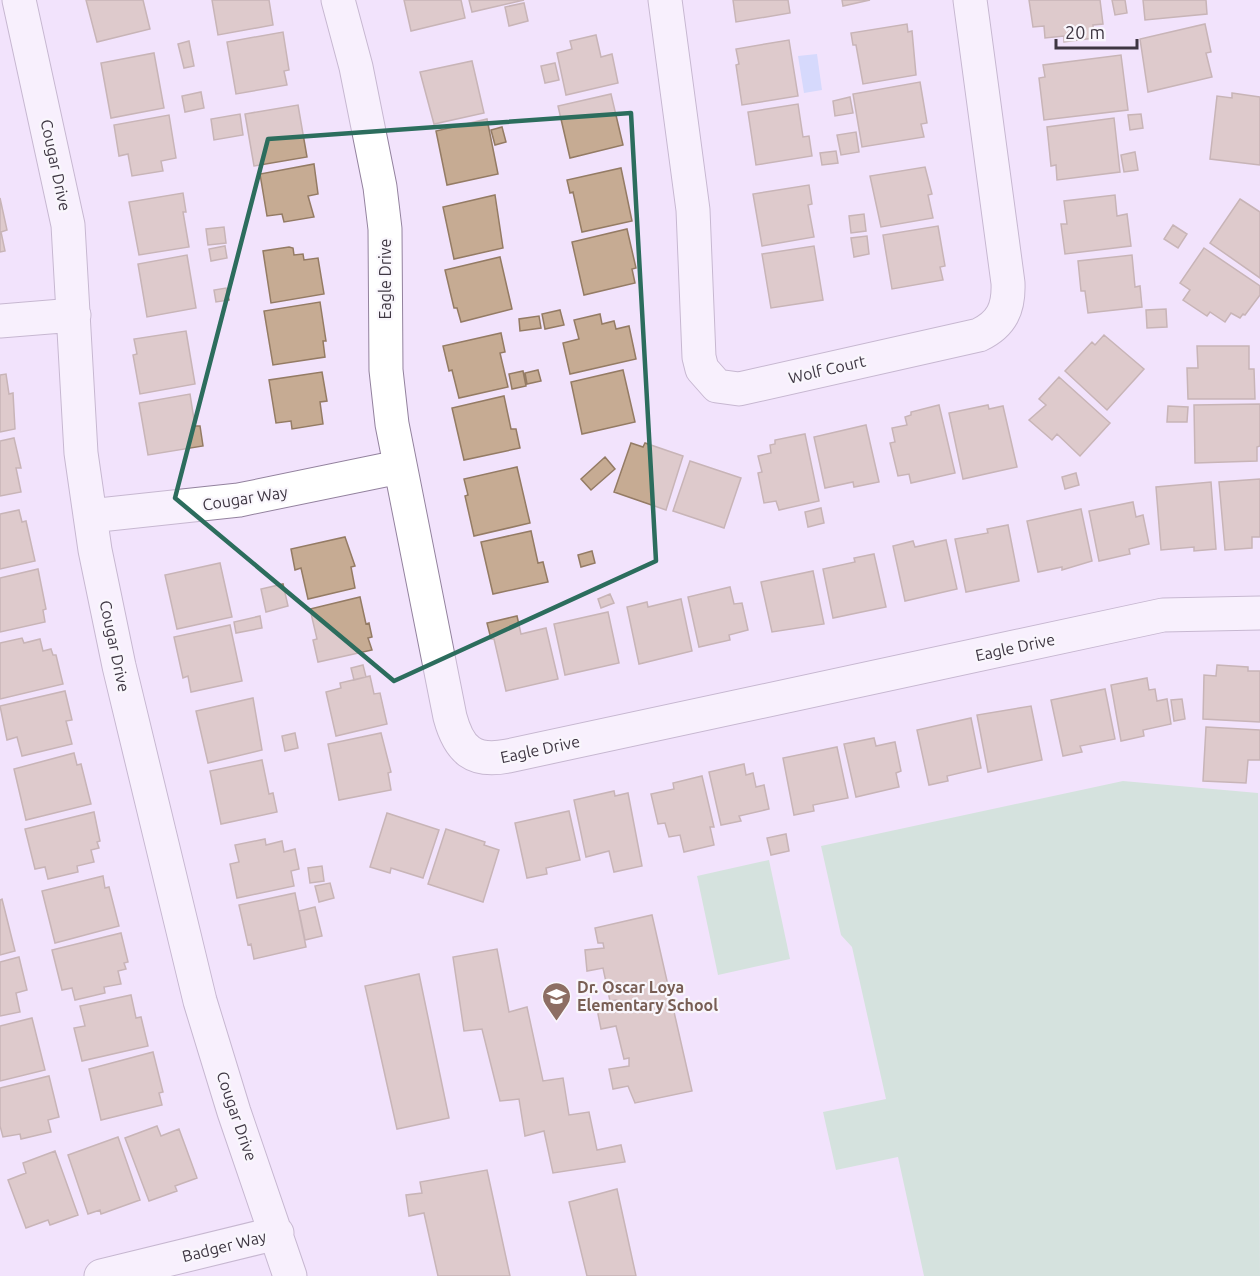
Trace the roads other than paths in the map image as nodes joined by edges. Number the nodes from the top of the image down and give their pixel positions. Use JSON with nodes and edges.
{"nodes":[{"id":1,"x":338,"y":0,"type":"edge"},
{"id":2,"x":665,"y":0,"type":"edge"},
{"id":3,"x":970,"y":0,"type":"edge"},
{"id":4,"x":13,"y":3,"type":"edge"},
{"id":5,"x":74,"y":315,"type":"junction"},
{"id":6,"x":0,"y":321,"type":"edge"},
{"id":7,"x":399,"y":467,"type":"junction"},
{"id":8,"x":90,"y":516,"type":"junction"},
{"id":9,"x":1260,"y":613,"type":"edge"},
{"id":10,"x":277,"y":1233,"type":"junction"},
{"id":11,"x":101,"y":1276,"type":"edge"},
{"id":12,"x":290,"y":1276,"type":"edge"}],
"edges":[{"from":1,"to":7,"type":"street","name":"Eagle Drive"},
{"from":2,"to":3,"type":"street","name":"Wolf Court"},
{"from":4,"to":5,"type":"street","name":"Cougar Drive"},
{"from":5,"to":6,"type":"street"},
{"from":5,"to":8,"type":"street","name":"Cougar Drive"},
{"from":7,"to":8,"type":"street","name":"Cougar Way"},
{"from":7,"to":9,"type":"street","name":"Eagle Drive"},
{"from":8,"to":10,"type":"street","name":"Cougar Drive"},
{"from":10,"to":11,"type":"street","name":"Badger Way"},
{"from":10,"to":12,"type":"street","name":"Cougar Drive"}]}
